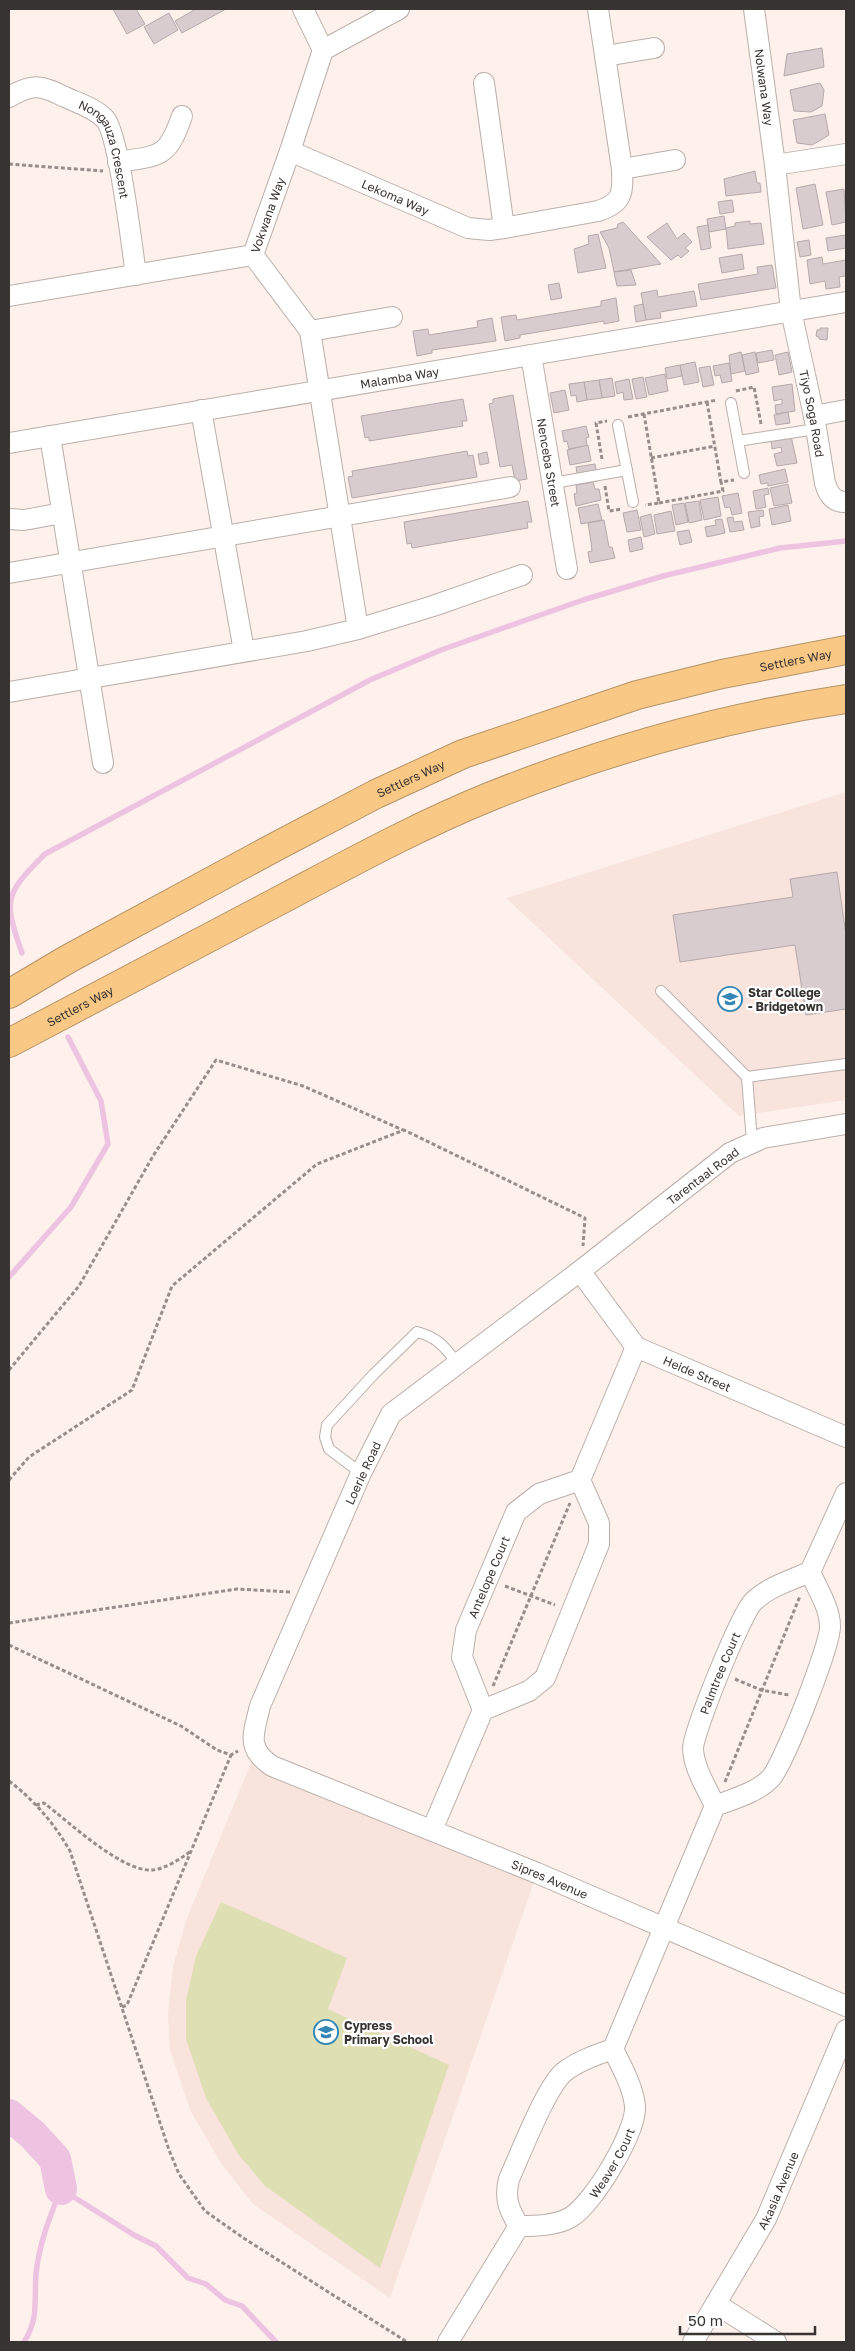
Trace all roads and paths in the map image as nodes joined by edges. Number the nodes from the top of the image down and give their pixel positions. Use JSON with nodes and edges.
{"nodes":[{"id":1,"x":303,"y":9,"type":"edge"},
{"id":2,"x":399,"y":9,"type":"edge"},
{"id":3,"x":598,"y":9,"type":"edge"},
{"id":4,"x":754,"y":9,"type":"edge"},
{"id":5,"x":654,"y":48,"type":"dead end"},
{"id":6,"x":323,"y":50,"type":"junction"},
{"id":7,"x":605,"y":56,"type":"junction"},
{"id":8,"x":484,"y":83,"type":"dead end"},
{"id":9,"x":9,"y":97,"type":"edge"},
{"id":10,"x":182,"y":116,"type":"dead end"},
{"id":11,"x":290,"y":151,"type":"junction"},
{"id":12,"x":846,"y":154,"type":"edge"},
{"id":13,"x":675,"y":160,"type":"dead end"},
{"id":14,"x":9,"y":164,"type":"edge"},
{"id":15,"x":775,"y":165,"type":"junction"},
{"id":16,"x":113,"y":167,"type":"junction"},
{"id":17,"x":622,"y":169,"type":"junction"},
{"id":18,"x":504,"y":228,"type":"junction"},
{"id":19,"x":253,"y":255,"type":"junction"},
{"id":20,"x":136,"y":275,"type":"junction"},
{"id":21,"x":9,"y":296,"type":"edge"},
{"id":22,"x":846,"y":302,"type":"edge"},
{"id":23,"x":791,"y":311,"type":"junction"},
{"id":24,"x":392,"y":317,"type":"dead end"},
{"id":25,"x":310,"y":331,"type":"junction"},
{"id":26,"x":531,"y":355,"type":"junction"},
{"id":27,"x":320,"y":390,"type":"junction"},
{"id":28,"x":728,"y":399,"type":"junction"},
{"id":29,"x":707,"y":402,"type":"junction"},
{"id":30,"x":202,"y":410,"type":"junction"},
{"id":31,"x":846,"y":410,"type":"edge"},
{"id":32,"x":626,"y":417,"type":"dead end"},
{"id":33,"x":614,"y":422,"type":"joint"},
{"id":34,"x":815,"y":422,"type":"junction"},
{"id":35,"x":762,"y":428,"type":"dead end"},
{"id":36,"x":50,"y":436,"type":"junction"},
{"id":37,"x":738,"y":441,"type":"junction"},
{"id":38,"x":9,"y":443,"type":"edge"},
{"id":39,"x":715,"y":446,"type":"junction"},
{"id":40,"x":651,"y":458,"type":"dead end"},
{"id":41,"x":602,"y":460,"type":"dead end"},
{"id":42,"x":627,"y":470,"type":"junction"},
{"id":43,"x":741,"y":476,"type":"joint"},
{"id":44,"x":721,"y":482,"type":"junction"},
{"id":45,"x":553,"y":483,"type":"junction"},
{"id":46,"x":510,"y":487,"type":"dead end"},
{"id":47,"x":633,"y":502,"type":"dead end"},
{"id":48,"x":659,"y":502,"type":"dead end"},
{"id":49,"x":846,"y":502,"type":"edge"},
{"id":50,"x":62,"y":513,"type":"junction"},
{"id":51,"x":340,"y":516,"type":"junction"},
{"id":52,"x":9,"y":519,"type":"edge"},
{"id":53,"x":223,"y":536,"type":"junction"},
{"id":54,"x":70,"y":562,"type":"junction"},
{"id":55,"x":567,"y":569,"type":"dead end"},
{"id":56,"x":9,"y":573,"type":"edge"},
{"id":57,"x":522,"y":575,"type":"dead end"},
{"id":58,"x":358,"y":629,"type":"junction"},
{"id":59,"x":846,"y":650,"type":"edge"},
{"id":60,"x":244,"y":651,"type":"junction"},
{"id":61,"x":89,"y":678,"type":"junction"},
{"id":62,"x":9,"y":692,"type":"edge"},
{"id":63,"x":846,"y":699,"type":"edge"},
{"id":64,"x":104,"y":763,"type":"dead end"},
{"id":65,"x":661,"y":991,"type":"dead end"},
{"id":66,"x":9,"y":994,"type":"edge"},
{"id":67,"x":16,"y":1040,"type":"edge"},
{"id":68,"x":846,"y":1064,"type":"edge"},
{"id":69,"x":747,"y":1077,"type":"junction"},
{"id":70,"x":846,"y":1124,"type":"edge"},
{"id":71,"x":404,"y":1130,"type":"junction"},
{"id":72,"x":752,"y":1142,"type":"junction"},
{"id":73,"x":580,"y":1271,"type":"junction"},
{"id":74,"x":636,"y":1347,"type":"junction"},
{"id":75,"x":457,"y":1363,"type":"junction"},
{"id":76,"x":9,"y":1370,"type":"edge"},
{"id":77,"x":846,"y":1437,"type":"edge"},
{"id":78,"x":361,"y":1473,"type":"junction"},
{"id":79,"x":9,"y":1480,"type":"edge"},
{"id":80,"x":580,"y":1480,"type":"junction"},
{"id":81,"x":846,"y":1493,"type":"edge"},
{"id":82,"x":810,"y":1572,"type":"junction"},
{"id":83,"x":488,"y":1580,"type":"junction"},
{"id":84,"x":308,"y":1594,"type":"junction"},
{"id":85,"x":531,"y":1594,"type":"junction"},
{"id":86,"x":572,"y":1612,"type":"junction"},
{"id":87,"x":9,"y":1623,"type":"edge"},
{"id":88,"x":9,"y":1645,"type":"edge"},
{"id":89,"x":720,"y":1673,"type":"junction"},
{"id":90,"x":762,"y":1690,"type":"junction"},
{"id":91,"x":806,"y":1698,"type":"junction"},
{"id":92,"x":483,"y":1710,"type":"junction"},
{"id":93,"x":254,"y":1748,"type":"junction"},
{"id":94,"x":231,"y":1755,"type":"junction"},
{"id":95,"x":9,"y":1781,"type":"edge"},
{"id":96,"x":36,"y":1805,"type":"junction"},
{"id":97,"x":715,"y":1806,"type":"junction"},
{"id":98,"x":432,"y":1830,"type":"junction"},
{"id":99,"x":191,"y":1851,"type":"junction"},
{"id":100,"x":664,"y":1928,"type":"junction"},
{"id":101,"x":846,"y":2006,"type":"edge"},
{"id":102,"x":122,"y":2007,"type":"junction"},
{"id":103,"x":846,"y":2030,"type":"edge"},
{"id":104,"x":613,"y":2049,"type":"junction"},
{"id":105,"x":519,"y":2226,"type":"junction"},
{"id":106,"x":716,"y":2304,"type":"junction"},
{"id":107,"x":438,"y":2341,"type":"edge"},
{"id":108,"x":407,"y":2342,"type":"edge"},
{"id":109,"x":693,"y":2342,"type":"edge"},
{"id":110,"x":776,"y":2342,"type":"edge"}],
"edges":[{"from":1,"to":6,"type":"street"},
{"from":2,"to":6,"type":"street"},
{"from":3,"to":7,"type":"street","name":"Lekoma Way"},
{"from":4,"to":15,"type":"street","name":"Nolwana Way"},
{"from":5,"to":7,"type":"street"},
{"from":6,"to":11,"type":"street","name":"Vokwana Way"},
{"from":7,"to":17,"type":"street","name":"Lekoma Way"},
{"from":8,"to":18,"type":"street"},
{"from":9,"to":16,"type":"street","name":"Nongauza Crescent"},
{"from":10,"to":16,"type":"street"},
{"from":11,"to":18,"type":"street","name":"Lekoma Way"},
{"from":11,"to":19,"type":"street","name":"Vokwana Way"},
{"from":12,"to":15,"type":"street"},
{"from":13,"to":17,"type":"street"},
{"from":14,"to":16,"type":"path"},
{"from":15,"to":23,"type":"street","name":"Nolwana Way"},
{"from":16,"to":20,"type":"street","name":"Nongauza Crescent"},
{"from":17,"to":18,"type":"street","name":"Lekoma Way"},
{"from":19,"to":20,"type":"street","name":"Vokwana Way"},
{"from":19,"to":25,"type":"street"},
{"from":20,"to":21,"type":"street","name":"Vokwana Way"},
{"from":22,"to":23,"type":"street","name":"Malamba Way"},
{"from":23,"to":26,"type":"street","name":"Malamba Way"},
{"from":23,"to":34,"type":"street","name":"Tiyo Soga Road"},
{"from":24,"to":25,"type":"street"},
{"from":25,"to":27,"type":"street"},
{"from":26,"to":27,"type":"street","name":"Malamba Way"},
{"from":26,"to":45,"type":"street","name":"Nenceba Street"},
{"from":27,"to":30,"type":"street","name":"Malamba Way"},
{"from":27,"to":51,"type":"street"},
{"from":28,"to":29,"type":"path"},
{"from":28,"to":35,"type":"path"},
{"from":28,"to":37,"type":"lane"},
{"from":29,"to":32,"type":"path"},
{"from":29,"to":39,"type":"path"},
{"from":30,"to":36,"type":"street","name":"Malamba Way"},
{"from":30,"to":53,"type":"street"},
{"from":31,"to":34,"type":"street"},
{"from":33,"to":41,"type":"path"},
{"from":33,"to":42,"type":"lane"},
{"from":34,"to":37,"type":"lane"},
{"from":34,"to":49,"type":"street","name":"Tiyo Soga Road"},
{"from":36,"to":38,"type":"street","name":"Malamba Way"},
{"from":36,"to":50,"type":"street"},
{"from":37,"to":43,"type":"lane"},
{"from":39,"to":40,"type":"path"},
{"from":39,"to":44,"type":"path"},
{"from":42,"to":45,"type":"lane"},
{"from":42,"to":47,"type":"lane"},
{"from":43,"to":44,"type":"path"},
{"from":44,"to":48,"type":"path"},
{"from":45,"to":55,"type":"street","name":"Nenceba Street"},
{"from":46,"to":51,"type":"street"},
{"from":50,"to":52,"type":"street"},
{"from":50,"to":54,"type":"street"},
{"from":51,"to":53,"type":"street"},
{"from":51,"to":58,"type":"street"},
{"from":53,"to":54,"type":"street"},
{"from":53,"to":60,"type":"street"},
{"from":54,"to":56,"type":"street"},
{"from":54,"to":61,"type":"street"},
{"from":57,"to":58,"type":"street"},
{"from":58,"to":60,"type":"street"},
{"from":59,"to":66,"type":"highway","name":"Settlers Way"},
{"from":60,"to":61,"type":"street"},
{"from":61,"to":62,"type":"street"},
{"from":61,"to":64,"type":"street"},
{"from":63,"to":67,"type":"highway","name":"Settlers Way"},
{"from":65,"to":69,"type":"lane"},
{"from":68,"to":69,"type":"lane"},
{"from":69,"to":72,"type":"lane"},
{"from":70,"to":72,"type":"street","name":"Tarentaal Road"},
{"from":71,"to":73,"type":"path"},
{"from":71,"to":76,"type":"path"},
{"from":71,"to":79,"type":"path"},
{"from":72,"to":73,"type":"street","name":"Tarentaal Road"},
{"from":73,"to":74,"type":"street"},
{"from":73,"to":75,"type":"street","name":"Loerie Road"},
{"from":74,"to":77,"type":"street","name":"Heide Street"},
{"from":74,"to":80,"type":"street"},
{"from":75,"to":78,"type":"street","name":"Loerie Road"},
{"from":75,"to":78,"type":"lane"},
{"from":78,"to":84,"type":"street","name":"Loerie Road"},
{"from":80,"to":83,"type":"street","name":"Antelope Court"},
{"from":80,"to":85,"type":"path"},
{"from":80,"to":86,"type":"street"},
{"from":81,"to":82,"type":"street"},
{"from":82,"to":89,"type":"street","name":"Palmtree Court"},
{"from":82,"to":90,"type":"path"},
{"from":82,"to":91,"type":"street"},
{"from":83,"to":85,"type":"path"},
{"from":83,"to":92,"type":"street","name":"Antelope Court"},
{"from":84,"to":87,"type":"path"},
{"from":84,"to":93,"type":"street","name":"Loerie Road"},
{"from":85,"to":86,"type":"path"},
{"from":85,"to":92,"type":"path"},
{"from":86,"to":92,"type":"street"},
{"from":88,"to":94,"type":"path"},
{"from":89,"to":90,"type":"path"},
{"from":89,"to":97,"type":"street","name":"Palmtree Court"},
{"from":90,"to":91,"type":"path"},
{"from":90,"to":97,"type":"path"},
{"from":91,"to":97,"type":"street"},
{"from":92,"to":98,"type":"street"},
{"from":93,"to":94,"type":"path"},
{"from":93,"to":98,"type":"street","name":"Sipres Avenue"},
{"from":94,"to":99,"type":"path"},
{"from":95,"to":96,"type":"path"},
{"from":96,"to":99,"type":"path"},
{"from":96,"to":102,"type":"path"},
{"from":97,"to":100,"type":"street"},
{"from":98,"to":100,"type":"street","name":"Sipres Avenue"},
{"from":99,"to":102,"type":"path"},
{"from":100,"to":101,"type":"street","name":"Sipres Avenue"},
{"from":100,"to":104,"type":"street"},
{"from":102,"to":108,"type":"path"},
{"from":103,"to":106,"type":"street","name":"Akasia Avenue"},
{"from":104,"to":105,"type":"street"},
{"from":104,"to":105,"type":"street","name":"Weaver Court"},
{"from":105,"to":107,"type":"street"},
{"from":106,"to":109,"type":"street","name":"Akasia Avenue"},
{"from":106,"to":110,"type":"street"}]}
